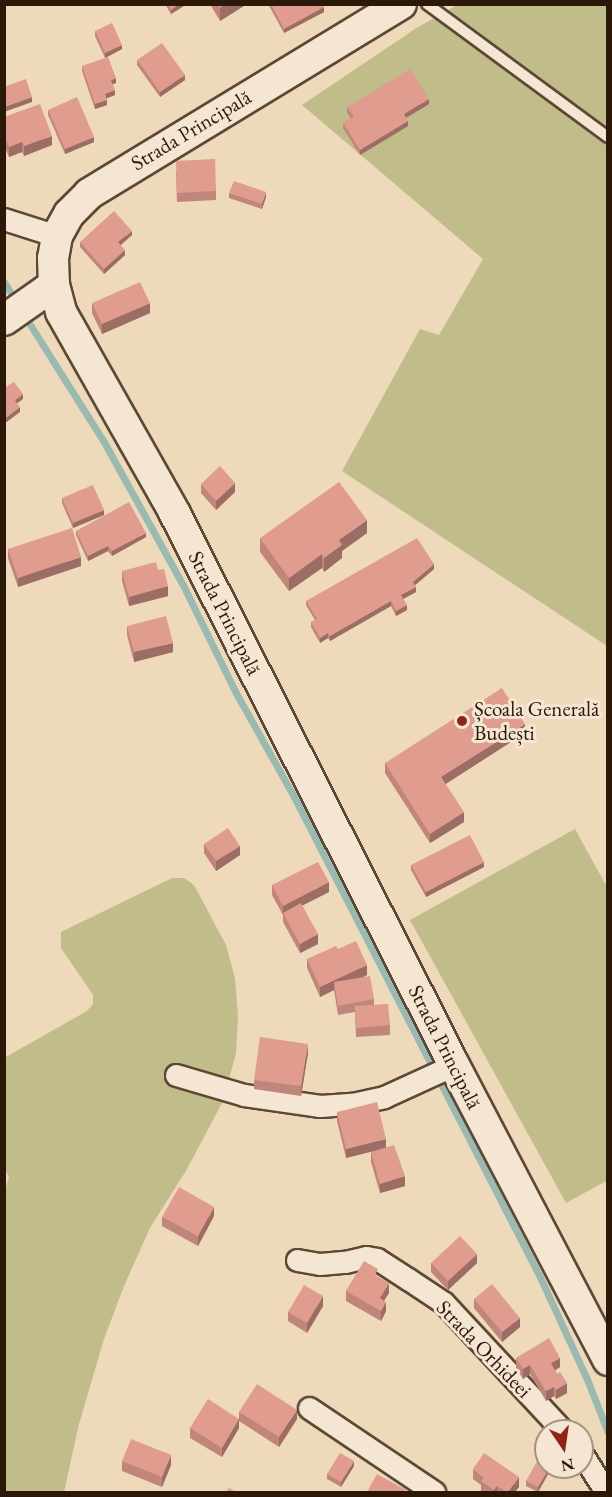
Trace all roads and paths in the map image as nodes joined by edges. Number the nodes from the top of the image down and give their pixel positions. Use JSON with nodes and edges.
{"nodes":[{"id":1,"x":401,"y":4,"type":"edge"},
{"id":2,"x":427,"y":4,"type":"edge"},
{"id":3,"x":608,"y":137,"type":"edge"},
{"id":4,"x":4,"y":219,"type":"edge"},
{"id":5,"x":57,"y":236,"type":"junction"},
{"id":6,"x":27,"y":303,"type":"edge"},
{"id":7,"x":451,"y":1066,"type":"junction"},
{"id":8,"x":176,"y":1075,"type":"dead end"},
{"id":9,"x":297,"y":1260,"type":"dead end"},
{"id":10,"x":599,"y":1323,"type":"edge"},
{"id":11,"x":608,"y":1360,"type":"edge"},
{"id":12,"x":309,"y":1408,"type":"dead end"},
{"id":13,"x":552,"y":1419,"type":"edge"},
{"id":14,"x":594,"y":1473,"type":"edge"},
{"id":15,"x":434,"y":1492,"type":"edge"},
{"id":16,"x":606,"y":1492,"type":"edge"}],
"edges":[{"from":1,"to":5,"type":"main road","name":"Strada Principală"},
{"from":2,"to":3,"type":"lane"},
{"from":4,"to":5,"type":"street"},
{"from":5,"to":6,"type":"main road","name":"Strada Principală"},
{"from":6,"to":7,"type":"main road","name":"Strada Principală"},
{"from":7,"to":8,"type":"street"},
{"from":7,"to":10,"type":"main road","name":"Strada Principală"},
{"from":9,"to":13,"type":"street","name":"Strada Orhideei"},
{"from":10,"to":11,"type":"main road","name":"Strada Principală"},
{"from":12,"to":15,"type":"street"},
{"from":14,"to":16,"type":"street"}]}
